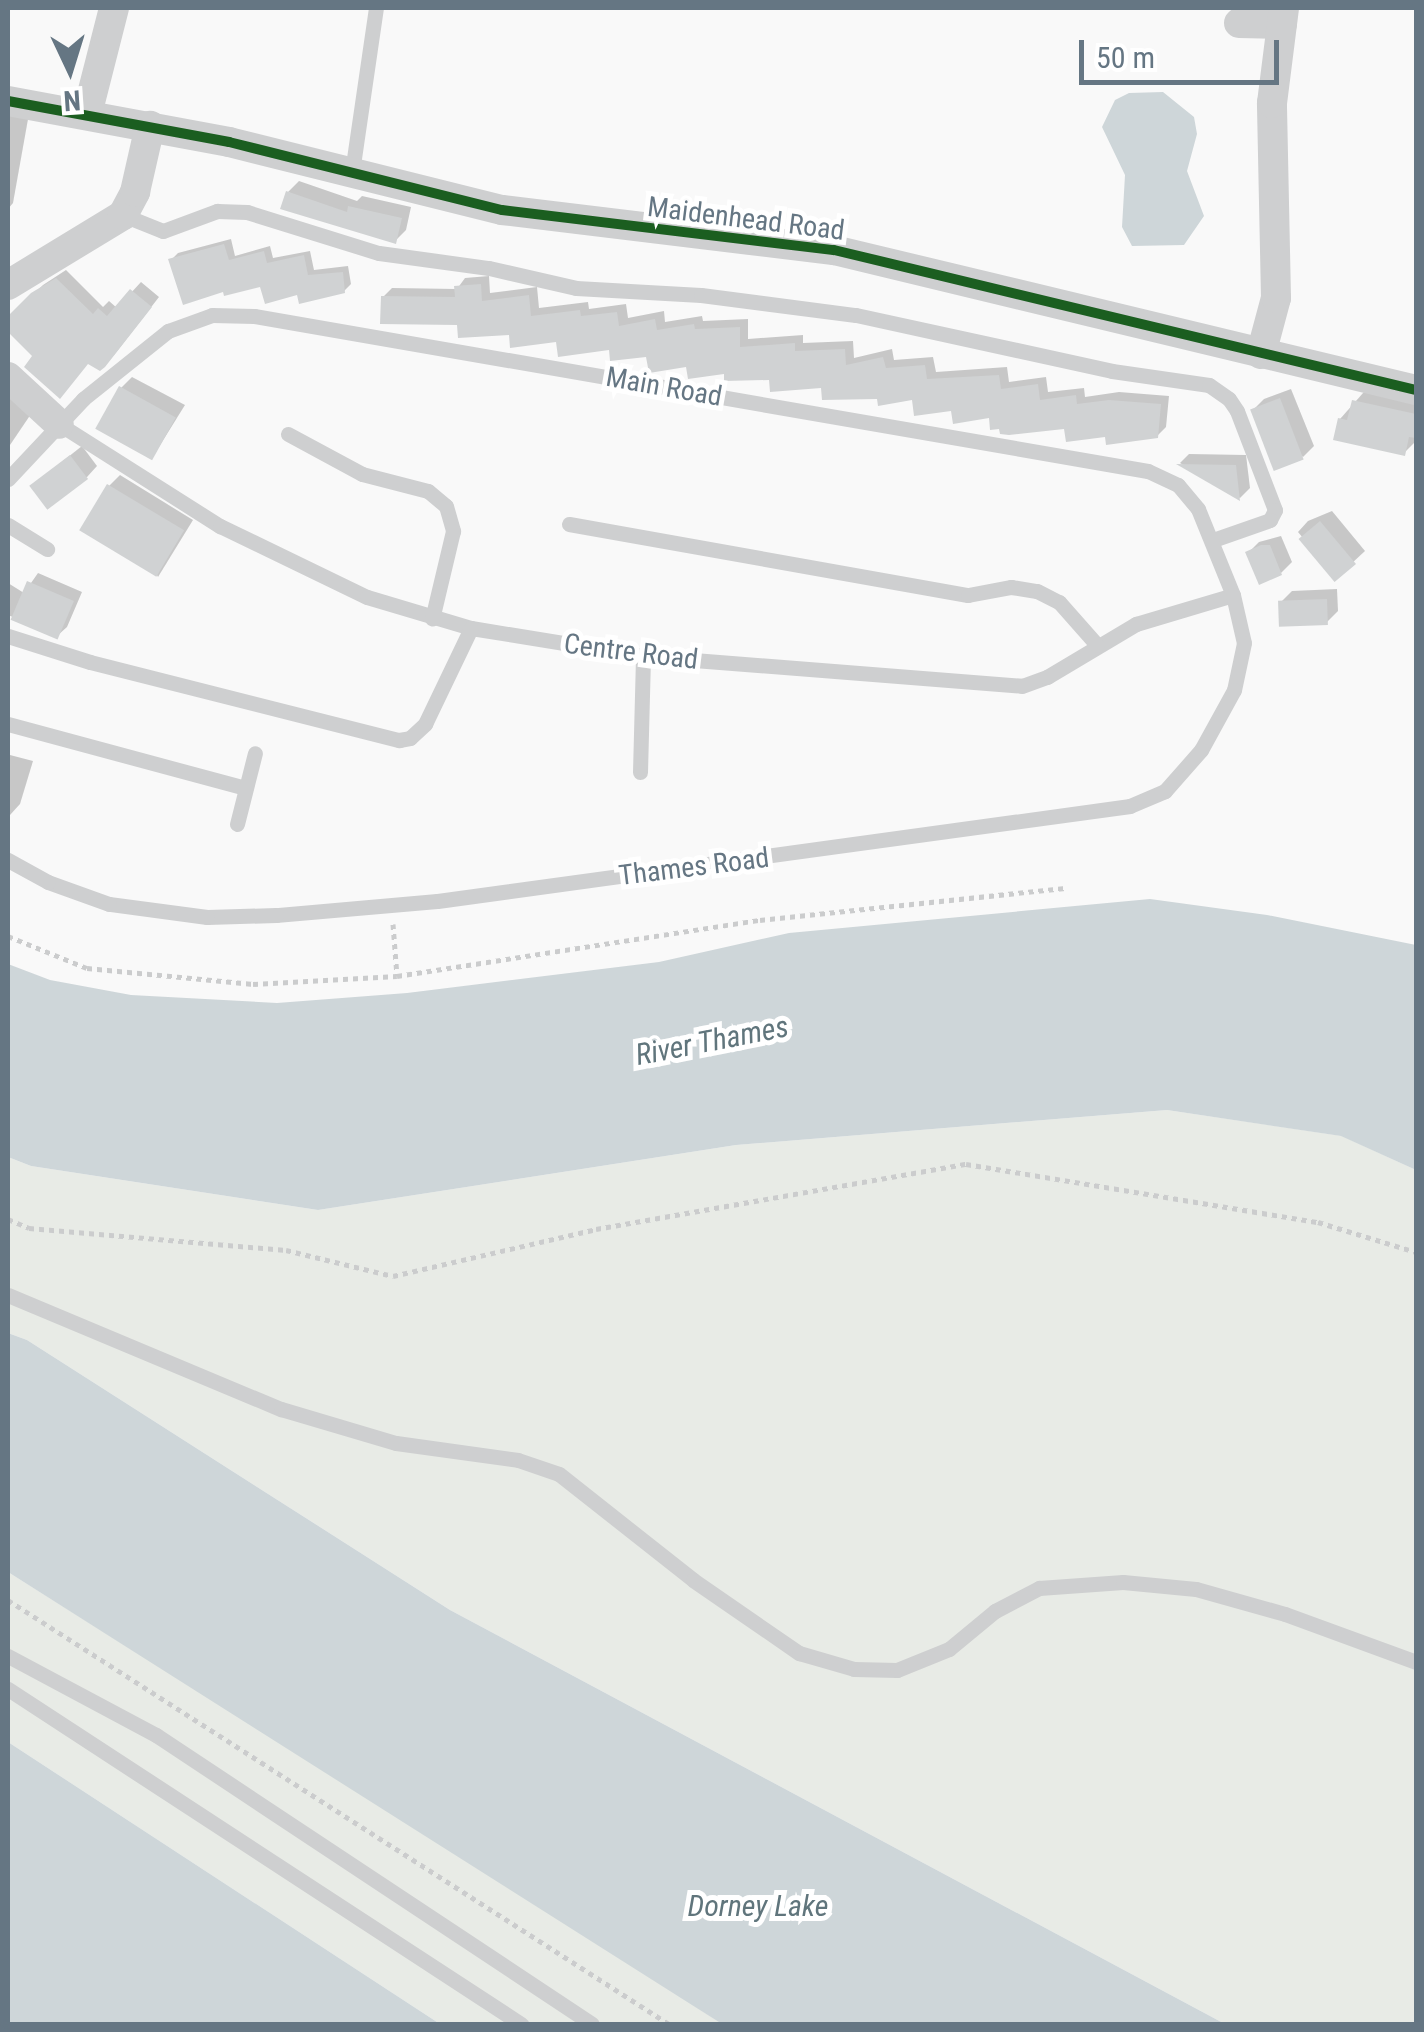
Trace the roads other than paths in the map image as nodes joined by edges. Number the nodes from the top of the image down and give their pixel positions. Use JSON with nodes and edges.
{"nodes":[{"id":1,"x":114,"y":8,"type":"edge"},
{"id":2,"x":376,"y":8,"type":"edge"},
{"id":3,"x":1283,"y":16,"type":"edge"},
{"id":4,"x":1239,"y":23,"type":"dead end"},
{"id":5,"x":8,"y":101,"type":"edge"},
{"id":6,"x":88,"y":114,"type":"junction"},
{"id":7,"x":150,"y":126,"type":"junction"},
{"id":8,"x":352,"y":172,"type":"junction"},
{"id":9,"x":123,"y":215,"type":"junction"},
{"id":10,"x":8,"y":285,"type":"edge"},
{"id":11,"x":1261,"y":354,"type":"junction"},
{"id":12,"x":8,"y":376,"type":"edge"},
{"id":13,"x":1416,"y":390,"type":"edge"},
{"id":14,"x":59,"y":424,"type":"junction"},
{"id":15,"x":288,"y":434,"type":"dead end"},
{"id":16,"x":8,"y":480,"type":"edge"},
{"id":17,"x":8,"y":524,"type":"edge"},
{"id":18,"x":569,"y":524,"type":"dead end"},
{"id":19,"x":1213,"y":540,"type":"junction"},
{"id":20,"x":47,"y":549,"type":"dead end"},
{"id":21,"x":1233,"y":595,"type":"junction"},
{"id":22,"x":432,"y":619,"type":"junction"},
{"id":23,"x":471,"y":628,"type":"junction"},
{"id":24,"x":8,"y":636,"type":"edge"},
{"id":25,"x":1096,"y":646,"type":"junction"},
{"id":26,"x":643,"y":656,"type":"junction"},
{"id":27,"x":8,"y":724,"type":"edge"},
{"id":28,"x":255,"y":753,"type":"dead end"},
{"id":29,"x":640,"y":772,"type":"dead end"},
{"id":30,"x":246,"y":788,"type":"junction"},
{"id":31,"x":236,"y":824,"type":"dead end"},
{"id":32,"x":8,"y":860,"type":"edge"},
{"id":33,"x":8,"y":1295,"type":"edge"},
{"id":34,"x":8,"y":1656,"type":"edge"},
{"id":35,"x":1416,"y":1662,"type":"edge"},
{"id":36,"x":8,"y":1689,"type":"edge"},
{"id":37,"x":521,"y":2024,"type":"edge"},
{"id":38,"x":592,"y":2024,"type":"edge"}],
"edges":[{"from":1,"to":6,"type":"street"},
{"from":2,"to":8,"type":"lane"},
{"from":3,"to":4,"type":"street"},
{"from":3,"to":11,"type":"street"},
{"from":5,"to":6,"type":"street","name":"Maidenhead Road"},
{"from":6,"to":7,"type":"street","name":"Maidenhead Road"},
{"from":7,"to":8,"type":"street","name":"Maidenhead Road"},
{"from":7,"to":9,"type":"street"},
{"from":8,"to":11,"type":"street","name":"Maidenhead Road"},
{"from":9,"to":10,"type":"street"},
{"from":9,"to":19,"type":"lane"},
{"from":11,"to":13,"type":"street","name":"Maidenhead Road"},
{"from":12,"to":14,"type":"street"},
{"from":14,"to":16,"type":"lane"},
{"from":14,"to":19,"type":"lane","name":"Main Road"},
{"from":14,"to":22,"type":"lane","name":"Centre Road"},
{"from":15,"to":22,"type":"lane"},
{"from":17,"to":20,"type":"lane"},
{"from":18,"to":25,"type":"lane"},
{"from":19,"to":21,"type":"lane","name":"Main Road"},
{"from":21,"to":25,"type":"lane","name":"Centre Road"},
{"from":21,"to":32,"type":"lane","name":"Thames Road"},
{"from":22,"to":23,"type":"lane","name":"Centre Road"},
{"from":23,"to":24,"type":"lane"},
{"from":23,"to":26,"type":"lane","name":"Centre Road"},
{"from":25,"to":26,"type":"lane","name":"Centre Road"},
{"from":26,"to":29,"type":"lane"},
{"from":27,"to":30,"type":"lane"},
{"from":28,"to":30,"type":"lane"},
{"from":30,"to":31,"type":"lane"},
{"from":33,"to":35,"type":"lane"},
{"from":34,"to":38,"type":"lane"},
{"from":36,"to":37,"type":"lane"}]}
